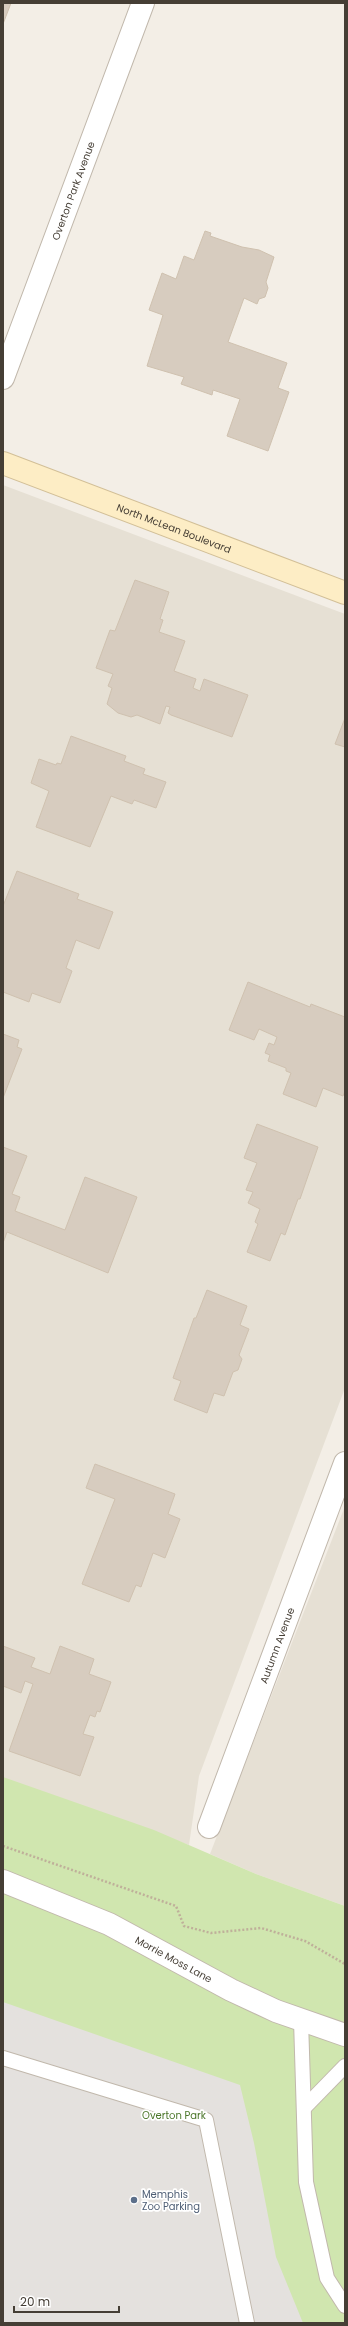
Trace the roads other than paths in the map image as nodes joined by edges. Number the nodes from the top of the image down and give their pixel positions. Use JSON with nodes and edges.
{"nodes":[{"id":1,"x":143,"y":3,"type":"edge"},
{"id":2,"x":3,"y":378,"type":"edge"},
{"id":3,"x":3,"y":463,"type":"edge"},
{"id":4,"x":345,"y":593,"type":"edge"},
{"id":5,"x":345,"y":1463,"type":"edge"},
{"id":6,"x":209,"y":1827,"type":"dead end"},
{"id":7,"x":3,"y":1881,"type":"edge"},
{"id":8,"x":301,"y":2020,"type":"junction"},
{"id":9,"x":345,"y":2035,"type":"edge"},
{"id":10,"x":3,"y":2058,"type":"edge"},
{"id":11,"x":345,"y":2066,"type":"edge"},
{"id":12,"x":304,"y":2108,"type":"junction"},
{"id":13,"x":345,"y":2306,"type":"edge"},
{"id":14,"x":247,"y":2323,"type":"edge"}],
"edges":[{"from":1,"to":2,"type":"street","name":"Overton Park Avenue"},
{"from":3,"to":4,"type":"main road","name":"North McLean Boulevard"},
{"from":5,"to":6,"type":"street","name":"Autumn Avenue"},
{"from":7,"to":8,"type":"street","name":"Morrie Moss Lane"},
{"from":8,"to":9,"type":"street","name":"Morrie Moss Lane"},
{"from":8,"to":12,"type":"lane"},
{"from":10,"to":14,"type":"lane"},
{"from":11,"to":12,"type":"lane"},
{"from":12,"to":13,"type":"lane"}]}
